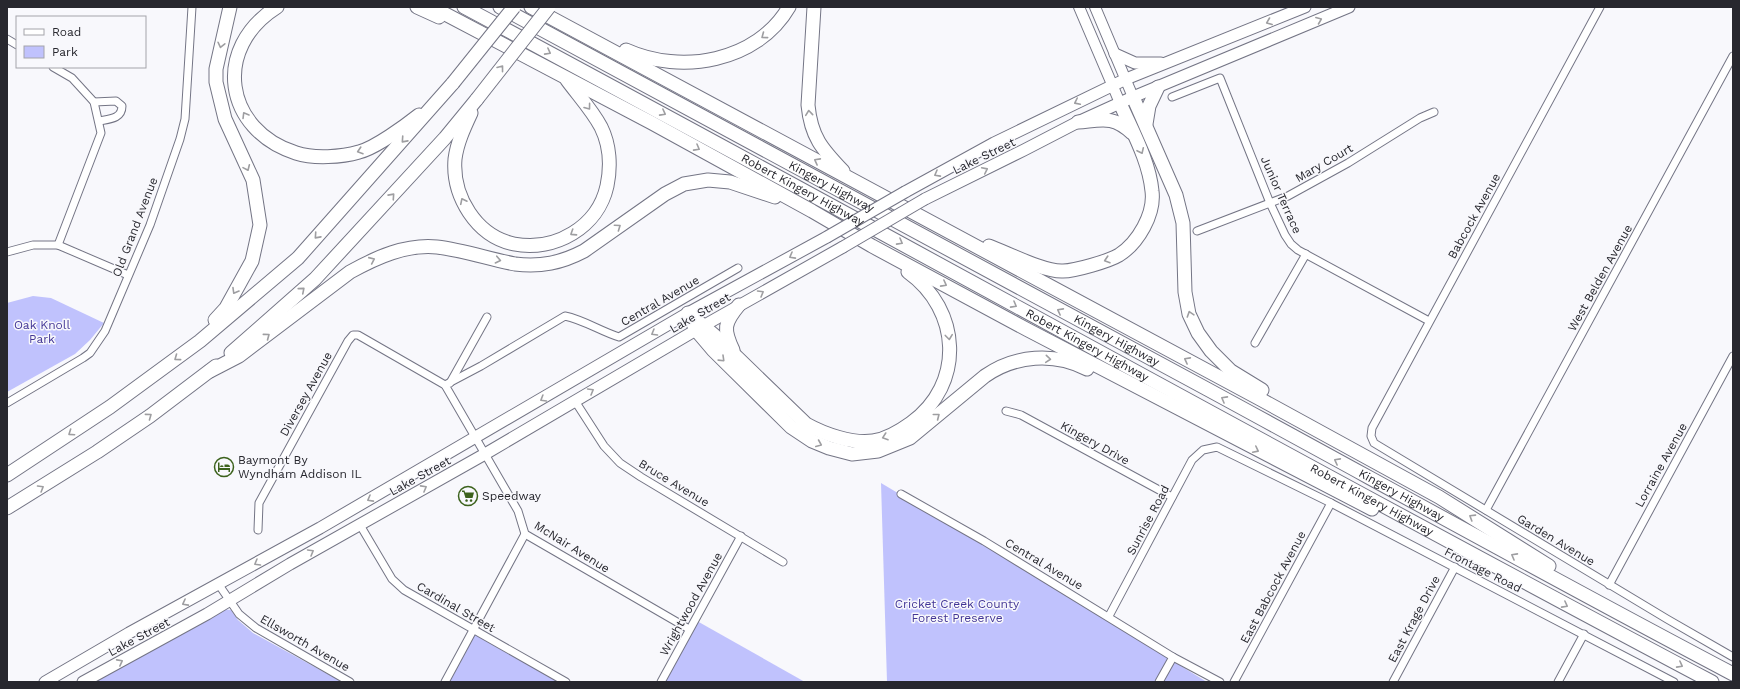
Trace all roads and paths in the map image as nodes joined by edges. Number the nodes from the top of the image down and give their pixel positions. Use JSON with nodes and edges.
{"nodes":[{"id":1,"x":192,"y":7,"type":"edge"},
{"id":2,"x":230,"y":7,"type":"edge"},
{"id":3,"x":277,"y":7,"type":"edge"},
{"id":4,"x":417,"y":7,"type":"edge"},
{"id":5,"x":432,"y":7,"type":"edge"},
{"id":6,"x":464,"y":7,"type":"edge"},
{"id":7,"x":500,"y":7,"type":"edge"},
{"id":8,"x":514,"y":7,"type":"edge"},
{"id":9,"x":531,"y":7,"type":"edge"},
{"id":10,"x":549,"y":7,"type":"edge"},
{"id":11,"x":789,"y":7,"type":"edge"},
{"id":12,"x":814,"y":7,"type":"edge"},
{"id":13,"x":1079,"y":7,"type":"edge"},
{"id":14,"x":1095,"y":7,"type":"edge"},
{"id":15,"x":1305,"y":7,"type":"edge"},
{"id":16,"x":1349,"y":7,"type":"edge"},
{"id":17,"x":1600,"y":7,"type":"edge"},
{"id":18,"x":558,"y":22,"type":"junction"},
{"id":19,"x":473,"y":30,"type":"junction"},
{"id":20,"x":7,"y":39,"type":"edge"},
{"id":21,"x":16,"y":44,"type":"edge"},
{"id":22,"x":1115,"y":54,"type":"junction"},
{"id":23,"x":1733,"y":56,"type":"edge"},
{"id":24,"x":1168,"y":63,"type":"junction"},
{"id":25,"x":55,"y":68,"type":"edge"},
{"id":26,"x":564,"y":77,"type":"junction"},
{"id":27,"x":1126,"y":79,"type":"junction"},
{"id":28,"x":1112,"y":86,"type":"junction"},
{"id":29,"x":1158,"y":87,"type":"junction"},
{"id":30,"x":1133,"y":97,"type":"junction"},
{"id":31,"x":1172,"y":97,"type":"dead end"},
{"id":32,"x":477,"y":99,"type":"junction"},
{"id":33,"x":440,"y":100,"type":"junction"},
{"id":34,"x":94,"y":102,"type":"junction"},
{"id":35,"x":1120,"y":103,"type":"junction"},
{"id":36,"x":1434,"y":112,"type":"dead end"},
{"id":37,"x":99,"y":122,"type":"junction"},
{"id":38,"x":1078,"y":122,"type":"junction"},
{"id":39,"x":1146,"y":124,"type":"junction"},
{"id":40,"x":1133,"y":134,"type":"junction"},
{"id":41,"x":852,"y":180,"type":"junction"},
{"id":42,"x":1270,"y":203,"type":"junction"},
{"id":43,"x":812,"y":211,"type":"junction"},
{"id":44,"x":926,"y":220,"type":"junction"},
{"id":45,"x":1197,"y":231,"type":"dead end"},
{"id":46,"x":58,"y":245,"type":"junction"},
{"id":47,"x":872,"y":246,"type":"junction"},
{"id":48,"x":7,"y":252,"type":"edge"},
{"id":49,"x":1306,"y":254,"type":"junction"},
{"id":50,"x":738,"y":268,"type":"dead end"},
{"id":51,"x":128,"y":275,"type":"junction"},
{"id":52,"x":739,"y":306,"type":"junction"},
{"id":53,"x":688,"y":313,"type":"junction"},
{"id":54,"x":487,"y":317,"type":"dead end"},
{"id":55,"x":1429,"y":321,"type":"junction"},
{"id":56,"x":699,"y":328,"type":"junction"},
{"id":57,"x":1255,"y":343,"type":"dead end"},
{"id":58,"x":194,"y":346,"type":"junction"},
{"id":59,"x":736,"y":355,"type":"junction"},
{"id":60,"x":1733,"y":356,"type":"edge"},
{"id":61,"x":210,"y":371,"type":"junction"},
{"id":62,"x":447,"y":384,"type":"junction"},
{"id":63,"x":575,"y":400,"type":"junction"},
{"id":64,"x":7,"y":403,"type":"edge"},
{"id":65,"x":1006,"y":411,"type":"dead end"},
{"id":66,"x":1371,"y":436,"type":"joint"},
{"id":67,"x":476,"y":438,"type":"junction"},
{"id":68,"x":1237,"y":440,"type":"junction"},
{"id":69,"x":1217,"y":447,"type":"joint"},
{"id":70,"x":1357,"y":452,"type":"junction"},
{"id":71,"x":485,"y":454,"type":"junction"},
{"id":72,"x":7,"y":475,"type":"edge"},
{"id":73,"x":901,"y":494,"type":"dead end"},
{"id":74,"x":1172,"y":497,"type":"junction"},
{"id":75,"x":1331,"y":503,"type":"junction"},
{"id":76,"x":7,"y":508,"type":"edge"},
{"id":77,"x":1486,"y":510,"type":"junction"},
{"id":78,"x":360,"y":525,"type":"junction"},
{"id":79,"x":258,"y":530,"type":"dead end"},
{"id":80,"x":525,"y":534,"type":"junction"},
{"id":81,"x":740,"y":536,"type":"junction"},
{"id":82,"x":783,"y":562,"type":"dead end"},
{"id":83,"x":1455,"y":567,"type":"junction"},
{"id":84,"x":219,"y":585,"type":"junction"},
{"id":85,"x":1609,"y":585,"type":"junction"},
{"id":86,"x":1531,"y":586,"type":"junction"},
{"id":87,"x":229,"y":600,"type":"junction"},
{"id":88,"x":1109,"y":616,"type":"junction"},
{"id":89,"x":689,"y":629,"type":"junction"},
{"id":90,"x":474,"y":630,"type":"junction"},
{"id":91,"x":1584,"y":634,"type":"junction"},
{"id":92,"x":1659,"y":635,"type":"junction"},
{"id":93,"x":1732,"y":654,"type":"edge"},
{"id":94,"x":1173,"y":657,"type":"junction"},
{"id":95,"x":77,"y":664,"type":"junction"},
{"id":96,"x":1733,"y":674,"type":"edge"},
{"id":97,"x":84,"y":681,"type":"edge"},
{"id":98,"x":45,"y":682,"type":"edge"},
{"id":99,"x":350,"y":682,"type":"edge"},
{"id":100,"x":445,"y":682,"type":"edge"},
{"id":101,"x":566,"y":682,"type":"edge"},
{"id":102,"x":661,"y":682,"type":"edge"},
{"id":103,"x":1160,"y":682,"type":"edge"},
{"id":104,"x":1220,"y":682,"type":"edge"},
{"id":105,"x":1234,"y":682,"type":"edge"},
{"id":106,"x":1393,"y":682,"type":"edge"},
{"id":107,"x":1558,"y":682,"type":"edge"},
{"id":108,"x":1674,"y":682,"type":"edge"},
{"id":109,"x":1712,"y":682,"type":"edge"}],
"edges":[{"from":1,"to":51,"type":"street","name":"Old Grand Avenue"},
{"from":2,"to":58,"type":"highway","one_way":true},
{"from":33,"to":3,"type":"highway","one_way":true},
{"from":4,"to":19,"type":"highway"},
{"from":5,"to":19,"type":"highway"},
{"from":6,"to":86,"type":"highway","name":"Robert Kingery Highway","one_way":true},
{"from":92,"to":7,"type":"highway","name":"Kingery Highway","one_way":true},
{"from":8,"to":33,"type":"highway","bridge":true},
{"from":9,"to":18,"type":"highway"},
{"from":32,"to":10,"type":"highway","one_way":true,"bridge":true},
{"from":11,"to":18,"type":"highway","one_way":true},
{"from":41,"to":12,"type":"highway","one_way":true},
{"from":13,"to":28,"type":"main road"},
{"from":14,"to":22,"type":"main road"},
{"from":15,"to":24,"type":"main road","name":"Lake Street","one_way":true},
{"from":29,"to":16,"type":"main road","name":"Lake Street","one_way":true},
{"from":17,"to":55,"type":"street","name":"Babcock Avenue"},
{"from":41,"to":18,"type":"highway","one_way":true},
{"from":19,"to":26,"type":"highway"},
{"from":20,"to":21,"type":"street"},
{"from":22,"to":24,"type":"main road"},
{"from":22,"to":27,"type":"main road"},
{"from":23,"to":77,"type":"street","name":"West Belden Avenue"},
{"from":24,"to":27,"type":"main road","name":"Lake Street"},
{"from":25,"to":34,"type":"street"},
{"from":26,"to":32,"type":"highway","one_way":true},
{"from":26,"to":43,"type":"highway","one_way":true},
{"from":27,"to":28,"type":"main road","name":"Lake Street"},
{"from":27,"to":30,"type":"main road"},
{"from":28,"to":35,"type":"main road"},
{"from":28,"to":53,"type":"main road","name":"Lake Street","one_way":true,"bridge":true},
{"from":29,"to":30,"type":"main road","name":"Lake Street"},
{"from":29,"to":39,"type":"highway"},
{"from":30,"to":35,"type":"main road","name":"Lake Street"},
{"from":30,"to":39,"type":"highway"},
{"from":31,"to":42,"type":"street","name":"Junior Terrace"},
{"from":61,"to":32,"type":"highway","one_way":true},
{"from":33,"to":58,"type":"highway","one_way":true},
{"from":34,"to":37,"type":"street"},
{"from":34,"to":37,"type":"street"},
{"from":35,"to":38,"type":"main road","name":"Lake Street"},
{"from":35,"to":40,"type":"highway"},
{"from":36,"to":42,"type":"street","name":"Mary Court"},
{"from":37,"to":46,"type":"street"},
{"from":38,"to":40,"type":"highway"},
{"from":52,"to":38,"type":"main road","name":"Lake Street","one_way":true,"bridge":true},
{"from":70,"to":39,"type":"highway","one_way":true},
{"from":40,"to":44,"type":"highway","one_way":true},
{"from":41,"to":44,"type":"highway"},
{"from":42,"to":45,"type":"street","name":"Mary Court"},
{"from":42,"to":49,"type":"street","name":"Junior Terrace"},
{"from":43,"to":47,"type":"highway"},
{"from":61,"to":43,"type":"highway","one_way":true},
{"from":70,"to":44,"type":"highway","one_way":true},
{"from":46,"to":48,"type":"street"},
{"from":46,"to":51,"type":"street"},
{"from":47,"to":59,"type":"highway","one_way":true},
{"from":47,"to":68,"type":"highway","one_way":true},
{"from":49,"to":55,"type":"street","name":"Junior Terrace"},
{"from":49,"to":57,"type":"street"},
{"from":50,"to":62,"type":"street","name":"Central Avenue"},
{"from":51,"to":64,"type":"street","name":"Old Grand Avenue"},
{"from":52,"to":56,"type":"main road","name":"Lake Street"},
{"from":52,"to":59,"type":"highway"},
{"from":53,"to":56,"type":"highway"},
{"from":53,"to":67,"type":"main road","name":"Lake Street","one_way":true},
{"from":54,"to":62,"type":"street"},
{"from":55,"to":66,"type":"street","name":"Babcock Avenue"},
{"from":56,"to":59,"type":"highway"},
{"from":63,"to":56,"type":"main road","name":"Lake Street","one_way":true},
{"from":56,"to":68,"type":"highway","one_way":true},
{"from":58,"to":72,"type":"highway","one_way":true},
{"from":60,"to":85,"type":"street","name":"Lorraine Avenue"},
{"from":76,"to":61,"type":"highway","one_way":true},
{"from":62,"to":67,"type":"street","name":"McNair Avenue"},
{"from":62,"to":79,"type":"street","name":"Diversey Avenue"},
{"from":63,"to":71,"type":"main road","name":"Lake Street"},
{"from":63,"to":81,"type":"street","name":"Bruce Avenue"},
{"from":65,"to":74,"type":"street","name":"Kingery Drive"},
{"from":66,"to":77,"type":"street","name":"Garden Avenue"},
{"from":67,"to":71,"type":"street","name":"McNair Avenue"},
{"from":67,"to":84,"type":"main road","name":"Lake Street","one_way":true},
{"from":68,"to":86,"type":"highway","one_way":true},
{"from":69,"to":74,"type":"street","name":"Sunrise Road"},
{"from":69,"to":75,"type":"street","name":"Frontage Road"},
{"from":92,"to":70,"type":"highway","one_way":true},
{"from":78,"to":71,"type":"main road","name":"Lake Street","one_way":true},
{"from":71,"to":80,"type":"street","name":"McNair Avenue"},
{"from":73,"to":88,"type":"street","name":"Central Avenue"},
{"from":74,"to":88,"type":"street","name":"Sunrise Road"},
{"from":75,"to":83,"type":"street","name":"Frontage Road"},
{"from":75,"to":105,"type":"street","name":"East Babcock Avenue"},
{"from":77,"to":85,"type":"street","name":"Garden Avenue"},
{"from":87,"to":78,"type":"main road","name":"Lake Street","one_way":true},
{"from":78,"to":90,"type":"street","name":"Cardinal Street"},
{"from":80,"to":89,"type":"street","name":"McNair Avenue"},
{"from":80,"to":90,"type":"street"},
{"from":81,"to":82,"type":"street","name":"Bruce Avenue"},
{"from":81,"to":89,"type":"street","name":"Wrightwood Avenue"},
{"from":83,"to":91,"type":"street","name":"Frontage Road"},
{"from":83,"to":106,"type":"street","name":"East Krage Drive"},
{"from":84,"to":87,"type":"street","name":"Ellsworth Avenue"},
{"from":84,"to":95,"type":"main road","name":"Lake Street","one_way":true},
{"from":85,"to":93,"type":"street","name":"Garden Avenue"},
{"from":86,"to":109,"type":"highway","name":"Robert Kingery Highway","one_way":true},
{"from":97,"to":87,"type":"main road","name":"Lake Street","one_way":true},
{"from":87,"to":99,"type":"street","name":"Ellsworth Avenue"},
{"from":88,"to":94,"type":"street","name":"Central Avenue"},
{"from":89,"to":102,"type":"street","name":"Wrightwood Avenue"},
{"from":90,"to":100,"type":"street"},
{"from":90,"to":101,"type":"street","name":"Cardinal Street"},
{"from":91,"to":107,"type":"street"},
{"from":91,"to":108,"type":"street","name":"Frontage Road"},
{"from":92,"to":96,"type":"highway","name":"Kingery Highway"},
{"from":94,"to":103,"type":"street"},
{"from":94,"to":104,"type":"street","name":"Central Avenue"},
{"from":95,"to":97,"type":"main road"},
{"from":95,"to":98,"type":"main road","name":"Lake Street"}]}
